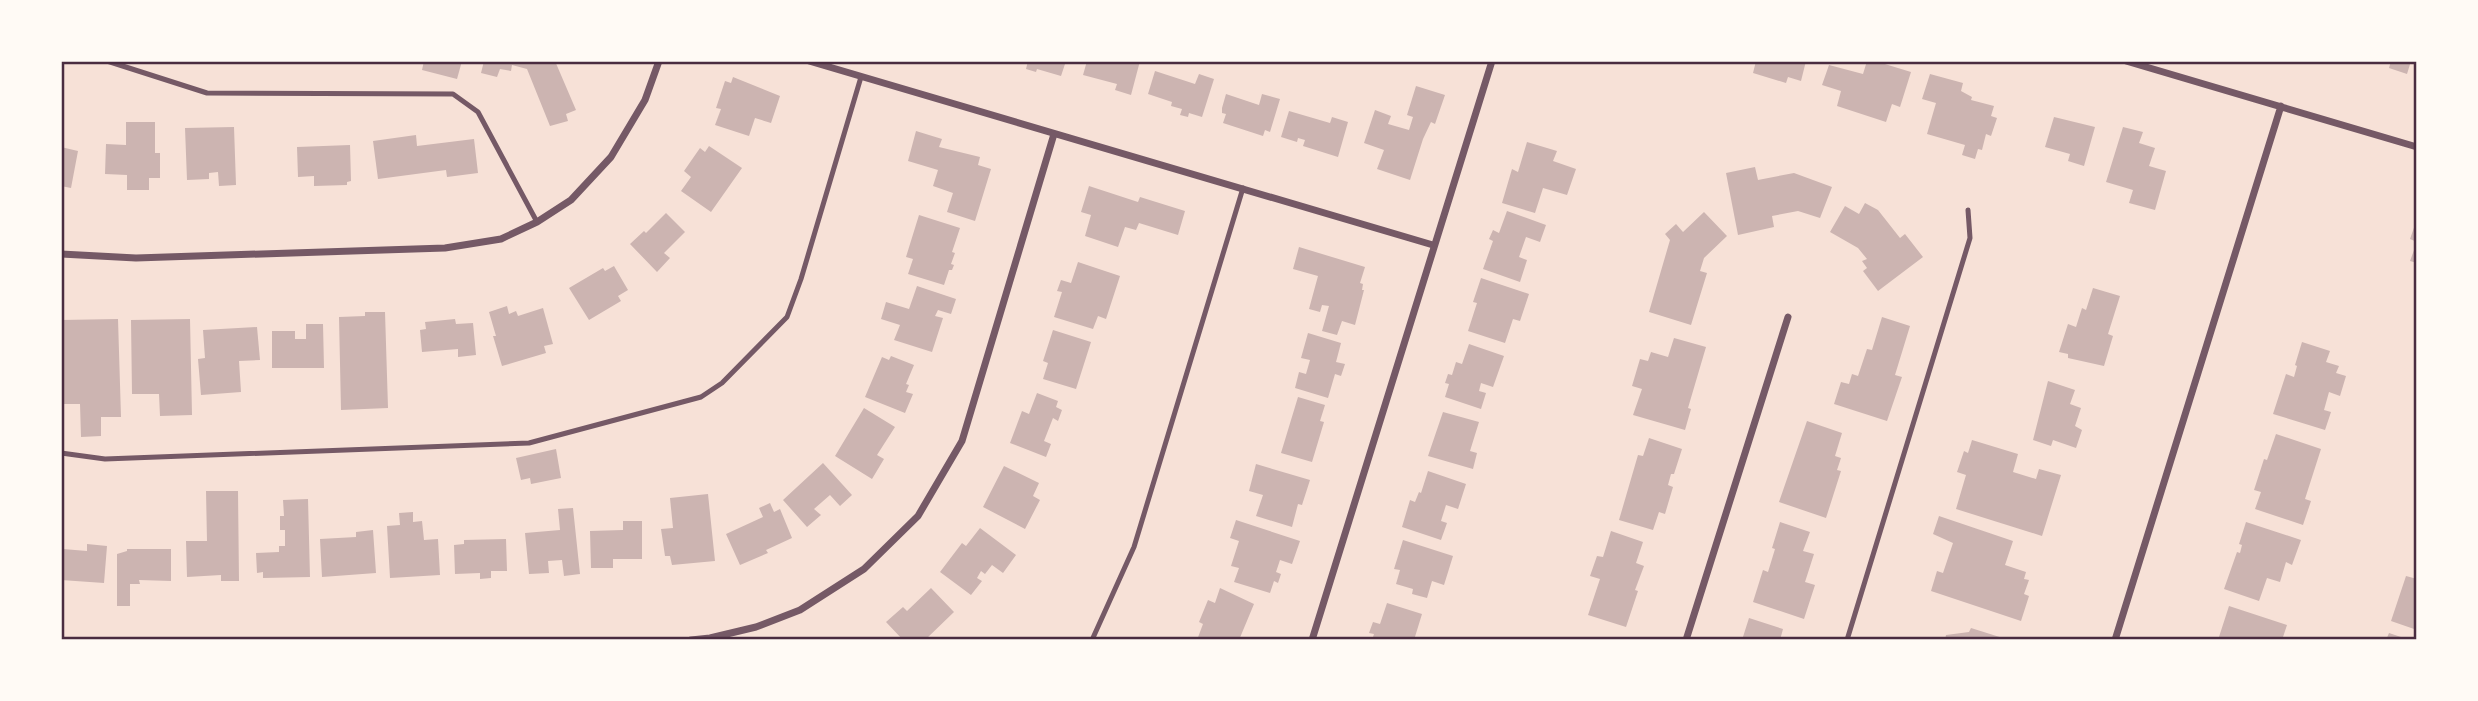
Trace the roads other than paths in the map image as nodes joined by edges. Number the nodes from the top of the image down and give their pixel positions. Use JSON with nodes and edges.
{"nodes":[{"id":1,"x":107,"y":61,"type":"edge"},
{"id":2,"x":659,"y":61,"type":"edge"},
{"id":3,"x":809,"y":61,"type":"edge"},
{"id":4,"x":1492,"y":61,"type":"edge"},
{"id":5,"x":2126,"y":61,"type":"edge"},
{"id":6,"x":861,"y":77,"type":"junction"},
{"id":7,"x":2281,"y":106,"type":"junction"},
{"id":8,"x":1054,"y":134,"type":"junction"},
{"id":9,"x":2417,"y":147,"type":"edge"},
{"id":10,"x":1243,"y":188,"type":"junction"},
{"id":11,"x":1968,"y":210,"type":"dead end"},
{"id":12,"x":537,"y":222,"type":"junction"},
{"id":13,"x":1433,"y":245,"type":"junction"},
{"id":14,"x":61,"y":254,"type":"edge"},
{"id":15,"x":1788,"y":317,"type":"dead end"},
{"id":16,"x":61,"y":453,"type":"edge"},
{"id":17,"x":691,"y":640,"type":"edge"},
{"id":18,"x":1092,"y":640,"type":"edge"},
{"id":19,"x":1312,"y":640,"type":"edge"},
{"id":20,"x":1685,"y":640,"type":"edge"},
{"id":21,"x":1847,"y":640,"type":"edge"},
{"id":22,"x":2115,"y":640,"type":"edge"}],
"edges":[{"from":1,"to":12,"type":"lane"},
{"from":2,"to":12,"type":"street"},
{"from":3,"to":6,"type":"street"},
{"from":4,"to":13,"type":"street"},
{"from":5,"to":7,"type":"street"},
{"from":6,"to":8,"type":"street"},
{"from":6,"to":16,"type":"lane"},
{"from":7,"to":9,"type":"street"},
{"from":7,"to":22,"type":"street"},
{"from":8,"to":10,"type":"street"},
{"from":8,"to":17,"type":"street"},
{"from":10,"to":13,"type":"street"},
{"from":10,"to":18,"type":"lane"},
{"from":11,"to":21,"type":"lane"},
{"from":12,"to":14,"type":"street"},
{"from":13,"to":19,"type":"street"},
{"from":15,"to":20,"type":"street"}]}
